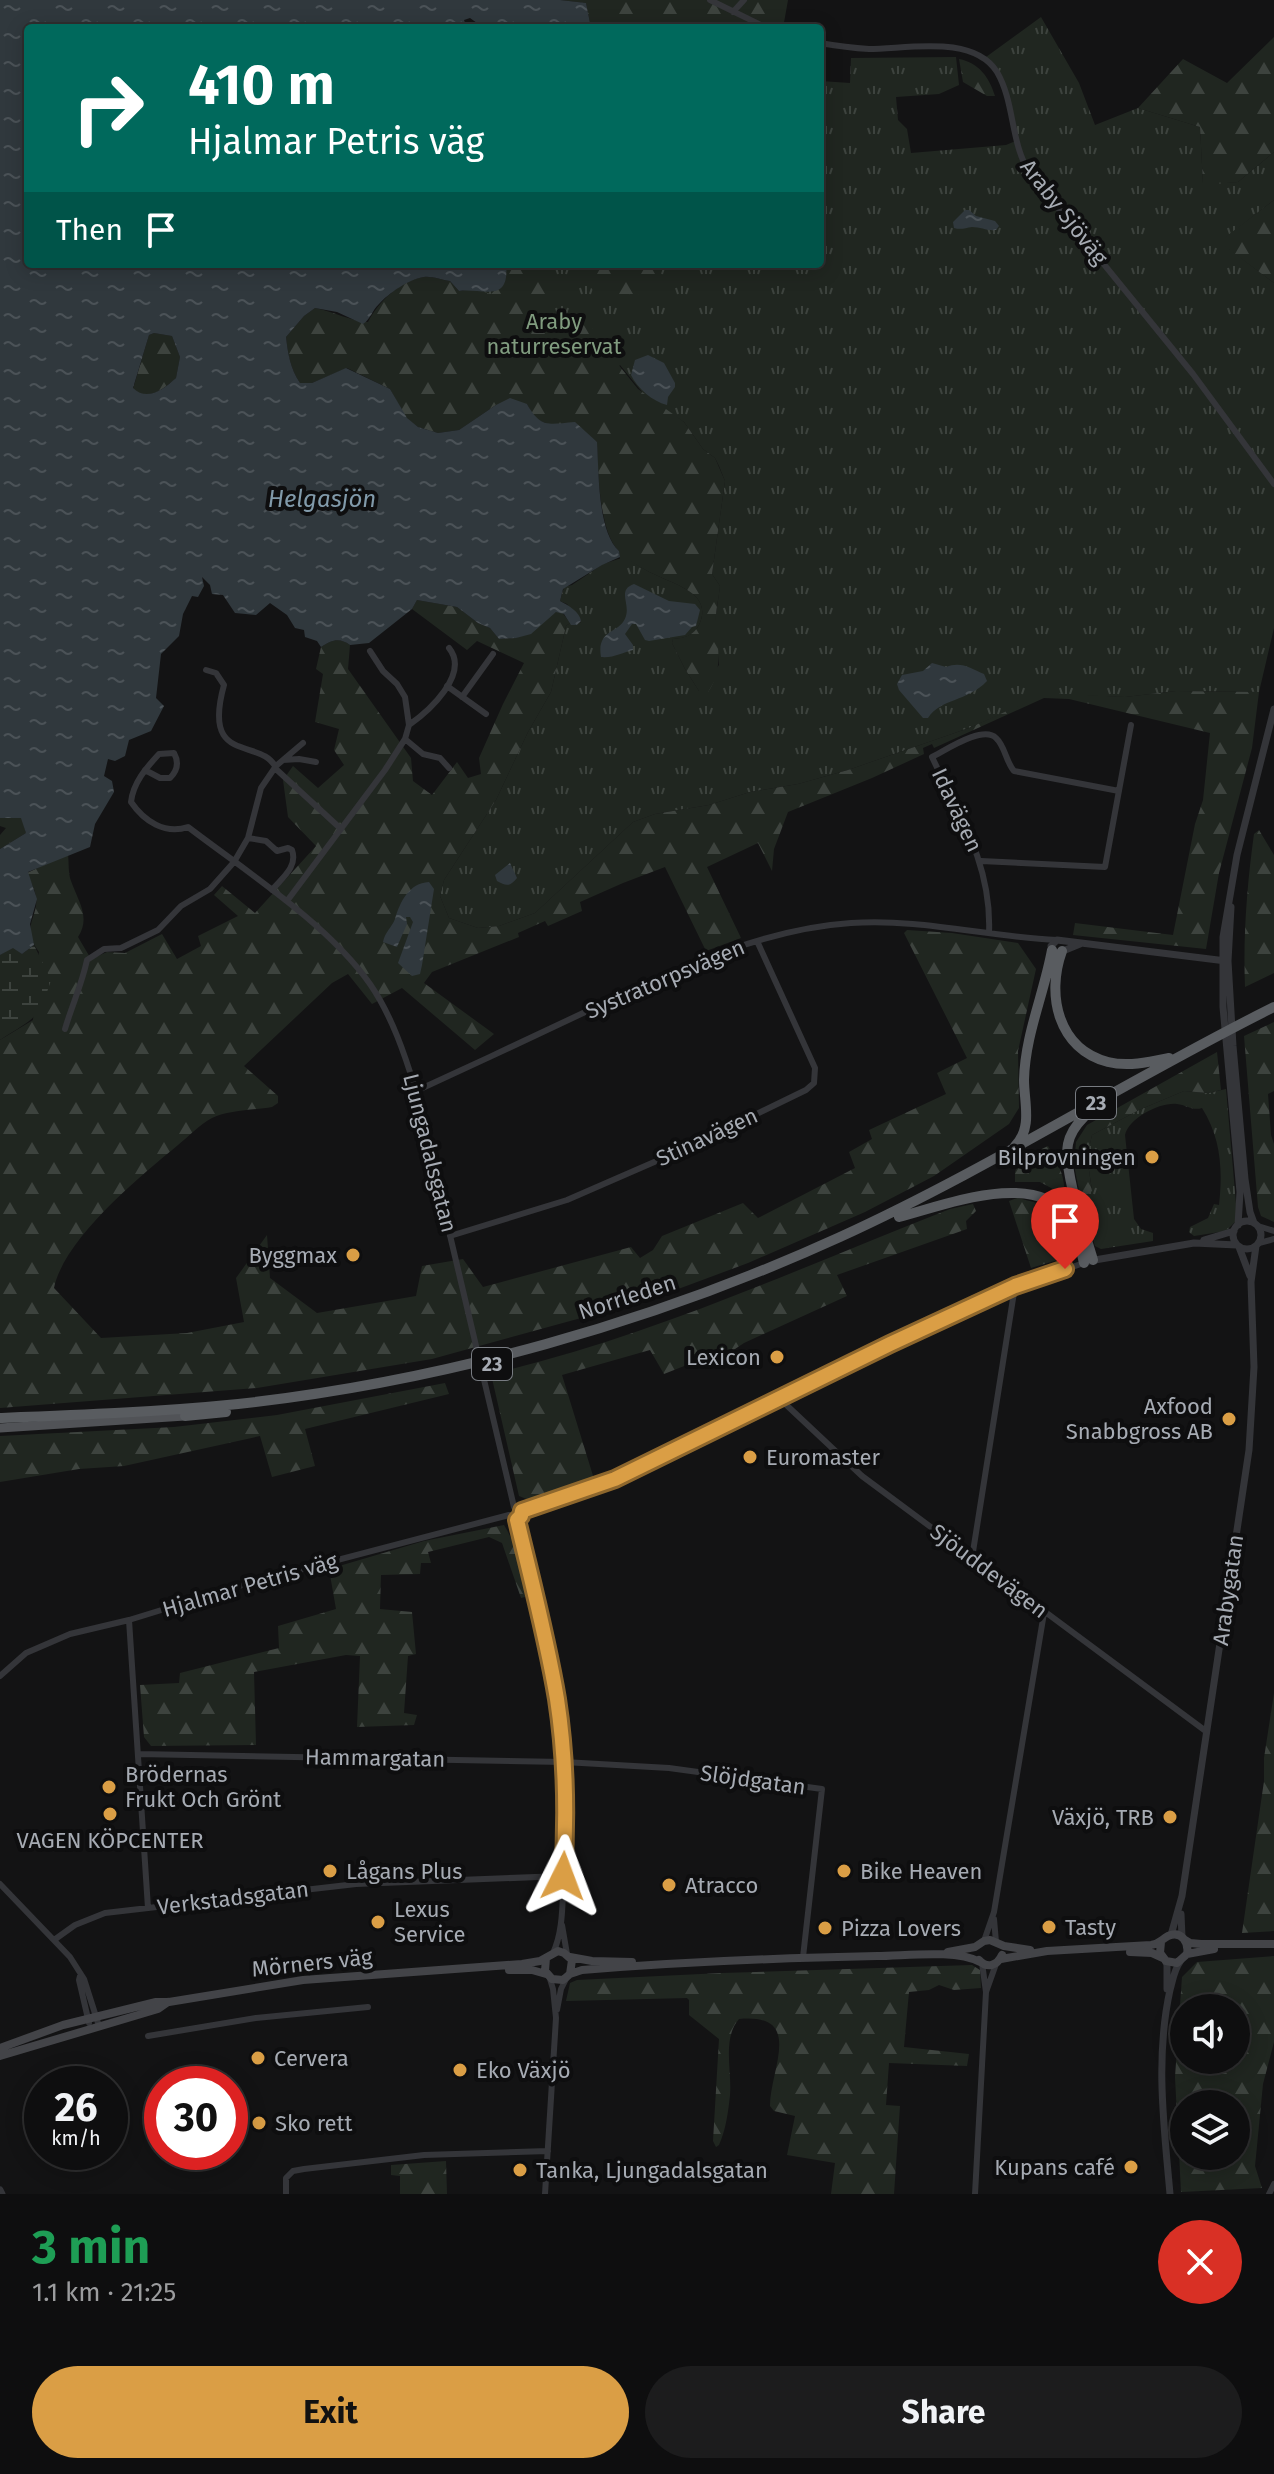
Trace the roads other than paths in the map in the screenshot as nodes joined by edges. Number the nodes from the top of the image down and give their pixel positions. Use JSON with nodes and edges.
{"nodes":[{"id":1,"x":710,"y":0,"type":"edge"},
{"id":2,"x":742,"y":3,"type":"edge"},
{"id":3,"x":733,"y":12,"type":"junction"},
{"id":4,"x":758,"y":24,"type":"edge"},
{"id":5,"x":824,"y":44,"type":"edge"},
{"id":6,"x":1274,"y":484,"type":"edge"},
{"id":7,"x":449,"y":648,"type":"dead end"},
{"id":8,"x":370,"y":651,"type":"dead end"},
{"id":9,"x":493,"y":654,"type":"dead end"},
{"id":10,"x":206,"y":670,"type":"dead end"},
{"id":11,"x":447,"y":686,"type":"junction"},
{"id":12,"x":462,"y":697,"type":"junction"},
{"id":13,"x":1274,"y":709,"type":"edge"},
{"id":14,"x":486,"y":714,"type":"dead end"},
{"id":15,"x":409,"y":725,"type":"junction"},
{"id":16,"x":1131,"y":725,"type":"dead end"},
{"id":17,"x":405,"y":739,"type":"junction"},
{"id":18,"x":303,"y":743,"type":"dead end"},
{"id":19,"x":283,"y":760,"type":"junction"},
{"id":20,"x":316,"y":762,"type":"dead end"},
{"id":21,"x":276,"y":766,"type":"junction"},
{"id":22,"x":449,"y":768,"type":"dead end"},
{"id":23,"x":145,"y":770,"type":"junction"},
{"id":24,"x":1119,"y":791,"type":"junction"},
{"id":25,"x":341,"y":829,"type":"junction"},
{"id":26,"x":248,"y":838,"type":"junction"},
{"id":27,"x":981,"y":861,"type":"junction"},
{"id":28,"x":234,"y":862,"type":"junction"},
{"id":29,"x":272,"y":890,"type":"junction"},
{"id":30,"x":287,"y":901,"type":"junction"},
{"id":31,"x":989,"y":933,"type":"junction"},
{"id":32,"x":757,"y":941,"type":"junction"},
{"id":33,"x":1057,"y":947,"type":"junction"},
{"id":34,"x":1225,"y":961,"type":"junction"},
{"id":35,"x":1274,"y":1007,"type":"edge"},
{"id":36,"x":1274,"y":1014,"type":"edge"},
{"id":37,"x":1249,"y":1023,"type":"junction"},
{"id":38,"x":65,"y":1029,"type":"dead end"},
{"id":39,"x":1213,"y":1042,"type":"junction"},
{"id":40,"x":1183,"y":1055,"type":"junction"},
{"id":41,"x":416,"y":1091,"type":"junction"},
{"id":42,"x":1084,"y":1117,"type":"junction"},
{"id":43,"x":1009,"y":1151,"type":"junction"},
{"id":44,"x":899,"y":1217,"type":"junction"},
{"id":45,"x":1256,"y":1224,"type":"junction"},
{"id":46,"x":1236,"y":1228,"type":"junction"},
{"id":47,"x":1274,"y":1231,"type":"edge"},
{"id":48,"x":450,"y":1236,"type":"junction"},
{"id":49,"x":1274,"y":1239,"type":"edge"},
{"id":50,"x":1194,"y":1243,"type":"junction"},
{"id":51,"x":1258,"y":1244,"type":"junction"},
{"id":52,"x":1238,"y":1246,"type":"junction"},
{"id":53,"x":1088,"y":1261,"type":"junction"},
{"id":54,"x":1251,"y":1282,"type":"junction"},
{"id":55,"x":1015,"y":1286,"type":"junction"},
{"id":56,"x":780,"y":1399,"type":"junction"},
{"id":57,"x":185,"y":1416,"type":"joint"},
{"id":58,"x":0,"y":1418,"type":"edge"},
{"id":59,"x":0,"y":1428,"type":"edge"},
{"id":60,"x":514,"y":1507,"type":"junction"},
{"id":61,"x":522,"y":1511,"type":"junction"},
{"id":62,"x":509,"y":1515,"type":"junction"},
{"id":63,"x":517,"y":1520,"type":"junction"},
{"id":64,"x":972,"y":1558,"type":"junction"},
{"id":65,"x":1044,"y":1613,"type":"junction"},
{"id":66,"x":129,"y":1620,"type":"junction"},
{"id":67,"x":0,"y":1676,"type":"edge"},
{"id":68,"x":1207,"y":1732,"type":"junction"},
{"id":69,"x":138,"y":1754,"type":"junction"},
{"id":70,"x":564,"y":1762,"type":"junction"},
{"id":71,"x":563,"y":1876,"type":"junction"},
{"id":72,"x":0,"y":1884,"type":"edge"},
{"id":73,"x":1182,"y":1896,"type":"junction"},
{"id":74,"x":148,"y":1908,"type":"junction"},
{"id":75,"x":994,"y":1912,"type":"junction"},
{"id":76,"x":561,"y":1918,"type":"junction"},
{"id":77,"x":1171,"y":1935,"type":"junction"},
{"id":78,"x":1183,"y":1938,"type":"junction"},
{"id":79,"x":54,"y":1940,"type":"junction"},
{"id":80,"x":1161,"y":1942,"type":"junction"},
{"id":81,"x":981,"y":1943,"type":"junction"},
{"id":82,"x":997,"y":1943,"type":"junction"},
{"id":83,"x":1274,"y":1944,"type":"edge"},
{"id":84,"x":1258,"y":1945,"type":"junction"},
{"id":85,"x":1089,"y":1950,"type":"junction"},
{"id":86,"x":1047,"y":1951,"type":"junction"},
{"id":87,"x":550,"y":1955,"type":"junction"},
{"id":88,"x":926,"y":1955,"type":"junction"},
{"id":89,"x":569,"y":1956,"type":"junction"},
{"id":90,"x":803,"y":1957,"type":"junction"},
{"id":91,"x":1184,"y":1958,"type":"junction"},
{"id":92,"x":1164,"y":1959,"type":"junction"},
{"id":93,"x":679,"y":1962,"type":"junction"},
{"id":94,"x":981,"y":1962,"type":"junction"},
{"id":95,"x":998,"y":1962,"type":"junction"},
{"id":96,"x":461,"y":1969,"type":"junction"},
{"id":97,"x":570,"y":1975,"type":"junction"},
{"id":98,"x":547,"y":1976,"type":"junction"},
{"id":99,"x":986,"y":1992,"type":"junction"},
{"id":100,"x":1167,"y":2005,"type":"junction"},
{"id":101,"x":368,"y":2007,"type":"dead end"},
{"id":102,"x":556,"y":2018,"type":"junction"},
{"id":103,"x":93,"y":2022,"type":"junction"},
{"id":104,"x":148,"y":2036,"type":"dead end"},
{"id":105,"x":0,"y":2048,"type":"edge"},
{"id":106,"x":0,"y":2056,"type":"edge"},
{"id":107,"x":548,"y":2151,"type":"junction"},
{"id":108,"x":1274,"y":2184,"type":"edge"},
{"id":109,"x":286,"y":2194,"type":"edge"},
{"id":110,"x":545,"y":2194,"type":"edge"},
{"id":111,"x":975,"y":2194,"type":"edge"},
{"id":112,"x":1170,"y":2194,"type":"edge"},
{"id":113,"x":1269,"y":2194,"type":"edge"}],
"edges":[{"from":1,"to":3,"type":"street"},
{"from":2,"to":3,"type":"street"},
{"from":3,"to":4,"type":"street"},
{"from":5,"to":6,"type":"street","name":"Araby Sjöväg"},
{"from":7,"to":11,"type":"street"},
{"from":8,"to":15,"type":"street"},
{"from":9,"to":12,"type":"street"},
{"from":10,"to":21,"type":"street"},
{"from":11,"to":12,"type":"street"},
{"from":11,"to":15,"type":"street"},
{"from":12,"to":14,"type":"street"},
{"from":13,"to":34,"type":"street"},
{"from":15,"to":17,"type":"street"},
{"from":16,"to":24,"type":"street"},
{"from":17,"to":22,"type":"street"},
{"from":17,"to":25,"type":"street"},
{"from":18,"to":19,"type":"street"},
{"from":19,"to":20,"type":"street"},
{"from":19,"to":21,"type":"street"},
{"from":21,"to":25,"type":"street"},
{"from":21,"to":26,"type":"street"},
{"from":23,"to":23,"type":"street"},
{"from":23,"to":28,"type":"street","name":"Ljungadalsgatan"},
{"from":24,"to":27,"type":"street"},
{"from":24,"to":27,"type":"street","name":"Idavägen"},
{"from":25,"to":30,"type":"street"},
{"from":26,"to":28,"type":"street"},
{"from":26,"to":29,"type":"street"},
{"from":27,"to":31,"type":"street","name":"Idavägen"},
{"from":28,"to":29,"type":"street","name":"Ljungadalsgatan"},
{"from":28,"to":38,"type":"street"},
{"from":29,"to":30,"type":"street","name":"Ljungadalsgatan"},
{"from":30,"to":41,"type":"street","name":"Ljungadalsgatan"},
{"from":31,"to":32,"type":"street","name":"Systratorpsvägen"},
{"from":31,"to":33,"type":"street","name":"Systratorpsvägen"},
{"from":32,"to":41,"type":"street","name":"Systratorpsvägen"},
{"from":32,"to":48,"type":"street","name":"Stinavägen"},
{"from":33,"to":34,"type":"street","name":"Systratorpsvägen"},
{"from":33,"to":40,"type":"highway"},
{"from":33,"to":43,"type":"highway"},
{"from":34,"to":45,"type":"street"},
{"from":34,"to":46,"type":"street"},
{"from":35,"to":37,"type":"highway","number":"23"},
{"from":36,"to":37,"type":"highway","number":"23"},
{"from":37,"to":39,"type":"highway","number":"23"},
{"from":39,"to":40,"type":"highway","name":"Norrleden","number":"23"},
{"from":39,"to":42,"type":"highway","name":"Norrleden","number":"23"},
{"from":40,"to":43,"type":"highway","name":"Norrleden","number":"23"},
{"from":41,"to":48,"type":"street","name":"Ljungadalsgatan"},
{"from":42,"to":44,"type":"highway","name":"Norrleden","number":"23"},
{"from":42,"to":53,"type":"highway"},
{"from":43,"to":58,"type":"highway","name":"Norrleden","number":"23"},
{"from":44,"to":53,"type":"highway"},
{"from":44,"to":57,"type":"highway","name":"Norrleden","number":"23"},
{"from":45,"to":46,"type":"street"},
{"from":45,"to":47,"type":"street"},
{"from":45,"to":51,"type":"street"},
{"from":46,"to":50,"type":"street"},
{"from":46,"to":52,"type":"street"},
{"from":48,"to":60,"type":"street","name":"Ljungadalsgatan"},
{"from":49,"to":51,"type":"street"},
{"from":50,"to":52,"type":"street"},
{"from":50,"to":53,"type":"street"},
{"from":51,"to":52,"type":"street"},
{"from":51,"to":54,"type":"street","name":"Arabygatan"},
{"from":52,"to":54,"type":"street","name":"Arabygatan"},
{"from":53,"to":55,"type":"street"},
{"from":54,"to":68,"type":"street","name":"Arabygatan"},
{"from":55,"to":56,"type":"street"},
{"from":55,"to":64,"type":"street"},
{"from":56,"to":61,"type":"street"},
{"from":56,"to":64,"type":"street","name":"Sjöuddevägen"},
{"from":57,"to":59,"type":"main road","name":"Norrleden","number":"23"},
{"from":60,"to":61,"type":"street"},
{"from":60,"to":62,"type":"street"},
{"from":61,"to":63,"type":"street"},
{"from":62,"to":63,"type":"street"},
{"from":62,"to":66,"type":"street","name":"Hjalmar Petris väg"},
{"from":63,"to":70,"type":"street"},
{"from":64,"to":65,"type":"street","name":"Sjöuddevägen"},
{"from":65,"to":68,"type":"street","name":"Sjöuddevägen"},
{"from":65,"to":75,"type":"street"},
{"from":66,"to":67,"type":"street","name":"Hjalmar Petris väg"},
{"from":66,"to":69,"type":"street"},
{"from":68,"to":73,"type":"street","name":"Arabygatan"},
{"from":69,"to":70,"type":"street","name":"Hammargatan"},
{"from":69,"to":74,"type":"street"},
{"from":70,"to":71,"type":"street"},
{"from":70,"to":90,"type":"street","name":"Slöjdgatan"},
{"from":71,"to":74,"type":"street","name":"Verkstadsgatan"},
{"from":71,"to":76,"type":"street"},
{"from":72,"to":79,"type":"street"},
{"from":73,"to":77,"type":"street","name":"Arabygatan"},
{"from":73,"to":78,"type":"street","name":"Arabygatan"},
{"from":74,"to":79,"type":"street","name":"Verkstadsgatan"},
{"from":75,"to":81,"type":"street"},
{"from":75,"to":82,"type":"street"},
{"from":76,"to":87,"type":"street"},
{"from":76,"to":89,"type":"street"},
{"from":77,"to":78,"type":"main road"},
{"from":77,"to":80,"type":"main road"},
{"from":78,"to":84,"type":"main road"},
{"from":78,"to":91,"type":"main road"},
{"from":79,"to":103,"type":"street"},
{"from":80,"to":85,"type":"main road"},
{"from":80,"to":92,"type":"main road"},
{"from":81,"to":82,"type":"main road"},
{"from":81,"to":88,"type":"main road"},
{"from":81,"to":94,"type":"main road"},
{"from":82,"to":86,"type":"main road"},
{"from":82,"to":95,"type":"main road"},
{"from":83,"to":84,"type":"main road"},
{"from":84,"to":91,"type":"main road"},
{"from":85,"to":86,"type":"main road"},
{"from":85,"to":92,"type":"main road"},
{"from":86,"to":95,"type":"main road"},
{"from":87,"to":89,"type":"main road"},
{"from":87,"to":96,"type":"main road","name":"Mörners väg"},
{"from":87,"to":98,"type":"main road"},
{"from":88,"to":90,"type":"main road"},
{"from":88,"to":94,"type":"main road"},
{"from":89,"to":93,"type":"main road"},
{"from":89,"to":97,"type":"main road"},
{"from":90,"to":93,"type":"main road"},
{"from":91,"to":92,"type":"main road"},
{"from":91,"to":100,"type":"street"},
{"from":92,"to":100,"type":"street"},
{"from":93,"to":97,"type":"main road"},
{"from":94,"to":95,"type":"main road"},
{"from":94,"to":99,"type":"street"},
{"from":95,"to":99,"type":"street"},
{"from":96,"to":98,"type":"main road","name":"Mörners väg"},
{"from":96,"to":103,"type":"main road","name":"Mörners väg"},
{"from":97,"to":98,"type":"main road"},
{"from":97,"to":102,"type":"street"},
{"from":98,"to":102,"type":"street"},
{"from":99,"to":111,"type":"street"},
{"from":100,"to":112,"type":"street"},
{"from":101,"to":104,"type":"street"},
{"from":102,"to":107,"type":"street"},
{"from":103,"to":105,"type":"main road","name":"Mörners väg"},
{"from":103,"to":106,"type":"main road","name":"Mörners väg"},
{"from":107,"to":109,"type":"street"},
{"from":107,"to":110,"type":"street"},
{"from":108,"to":113,"type":"street"}]}
